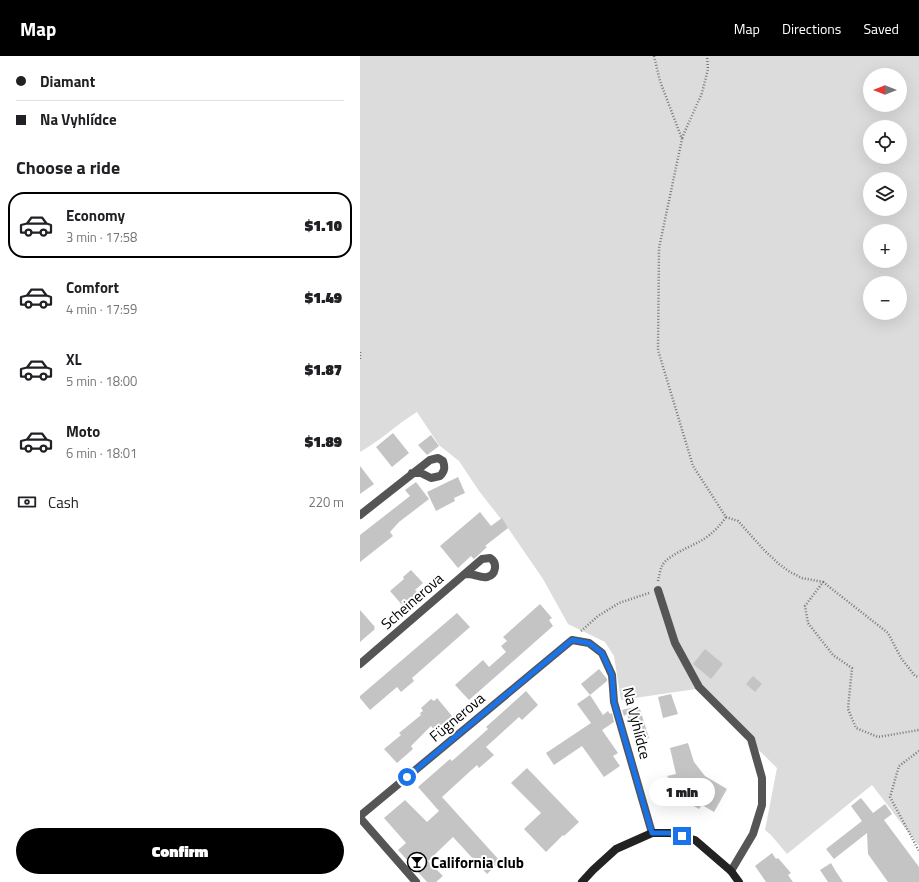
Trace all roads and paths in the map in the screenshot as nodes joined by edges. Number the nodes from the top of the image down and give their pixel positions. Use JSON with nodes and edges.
{"nodes":[{"id":1,"x":654,"y":56,"type":"edge"},
{"id":2,"x":707,"y":56,"type":"edge"},
{"id":3,"x":682,"y":139,"type":"junction"},
{"id":4,"x":360,"y":352,"type":"edge"},
{"id":5,"x":360,"y":360,"type":"edge"},
{"id":6,"x":412,"y":473,"type":"dead end"},
{"id":7,"x":360,"y":515,"type":"edge"},
{"id":8,"x":726,"y":517,"type":"junction"},
{"id":9,"x":465,"y":574,"type":"dead end"},
{"id":10,"x":823,"y":582,"type":"junction"},
{"id":11,"x":658,"y":590,"type":"junction"},
{"id":12,"x":572,"y":640,"type":"junction"},
{"id":13,"x":360,"y":664,"type":"edge"},
{"id":14,"x":919,"y":677,"type":"edge"},
{"id":15,"x":919,"y":730,"type":"edge"},
{"id":16,"x":919,"y":751,"type":"edge"},
{"id":17,"x":360,"y":817,"type":"edge"},
{"id":18,"x":652,"y":833,"type":"junction"},
{"id":19,"x":919,"y":851,"type":"edge"},
{"id":20,"x":731,"y":871,"type":"junction"},
{"id":21,"x":416,"y":882,"type":"edge"},
{"id":22,"x":582,"y":882,"type":"edge"},
{"id":23,"x":739,"y":882,"type":"edge"}],
"edges":[{"from":1,"to":3,"type":"path"},
{"from":2,"to":3,"type":"path"},
{"from":3,"to":8,"type":"path"},
{"from":4,"to":5,"type":"path"},
{"from":6,"to":7,"type":"street"},
{"from":8,"to":10,"type":"path"},
{"from":8,"to":11,"type":"path"},
{"from":9,"to":13,"type":"street","name":"Scheinerova"},
{"from":10,"to":14,"type":"path"},
{"from":10,"to":15,"type":"path"},
{"from":11,"to":12,"type":"path"},
{"from":11,"to":20,"type":"street"},
{"from":12,"to":17,"type":"street","name":"Fügnerova"},
{"from":12,"to":18,"type":"street","name":"Na Vyhlídce"},
{"from":16,"to":19,"type":"path"},
{"from":17,"to":21,"type":"street"},
{"from":18,"to":20,"type":"street"},
{"from":18,"to":22,"type":"street"},
{"from":20,"to":23,"type":"street"}]}
